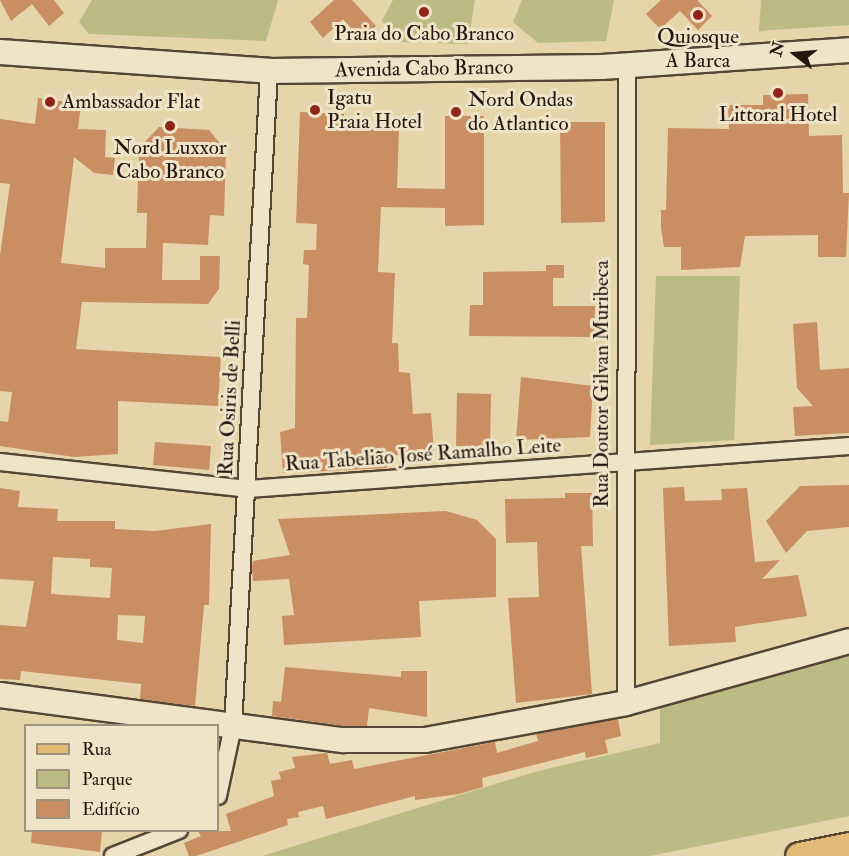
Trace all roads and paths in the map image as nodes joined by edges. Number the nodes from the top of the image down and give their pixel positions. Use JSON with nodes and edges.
{"nodes":[{"id":1,"x":849,"y":50,"type":"edge"},
{"id":2,"x":0,"y":52,"type":"edge"},
{"id":3,"x":627,"y":66,"type":"junction"},
{"id":4,"x":269,"y":71,"type":"junction"},
{"id":5,"x":849,"y":446,"type":"edge"},
{"id":6,"x":0,"y":462,"type":"edge"},
{"id":7,"x":623,"y":463,"type":"junction"},
{"id":8,"x":248,"y":489,"type":"junction"},
{"id":9,"x":849,"y":641,"type":"edge"},
{"id":10,"x":0,"y":695,"type":"edge"},
{"id":11,"x":626,"y":703,"type":"junction"},
{"id":12,"x":217,"y":724,"type":"edge"},
{"id":13,"x":219,"y":724,"type":"edge"},
{"id":14,"x":232,"y":726,"type":"junction"},
{"id":15,"x":219,"y":791,"type":"edge"},
{"id":16,"x":176,"y":832,"type":"edge"},
{"id":17,"x":849,"y":846,"type":"edge"},
{"id":18,"x":113,"y":856,"type":"edge"},
{"id":19,"x":799,"y":856,"type":"edge"}],
"edges":[{"from":1,"to":3,"type":"main road","name":"Avenida Cabo Branco"},
{"from":2,"to":4,"type":"main road","name":"Avenida Cabo Branco"},
{"from":3,"to":4,"type":"main road","name":"Avenida Cabo Branco"},
{"from":3,"to":7,"type":"street","name":"Rua Doutor Gilvan Muribeca"},
{"from":4,"to":8,"type":"street","name":"Rua Osiris de Belli"},
{"from":5,"to":7,"type":"street","name":"Rua Tabelião José Ramalho Leite"},
{"from":6,"to":8,"type":"street","name":"Rua Tabelião José Ramalho Leite"},
{"from":7,"to":8,"type":"street","name":"Rua Tabelião José Ramalho Leite"},
{"from":7,"to":11,"type":"street","name":"Rua Doutor Gilvan Muribeca"},
{"from":8,"to":14,"type":"street","name":"Rua Osiris de Belli"},
{"from":9,"to":11,"type":"main road"},
{"from":10,"to":12,"type":"main road"},
{"from":11,"to":14,"type":"main road"},
{"from":13,"to":14,"type":"main road"},
{"from":14,"to":15,"type":"street","name":"Rua Osiris de Belli"},
{"from":16,"to":18,"type":"street"},
{"from":17,"to":19,"type":"main road"}]}
